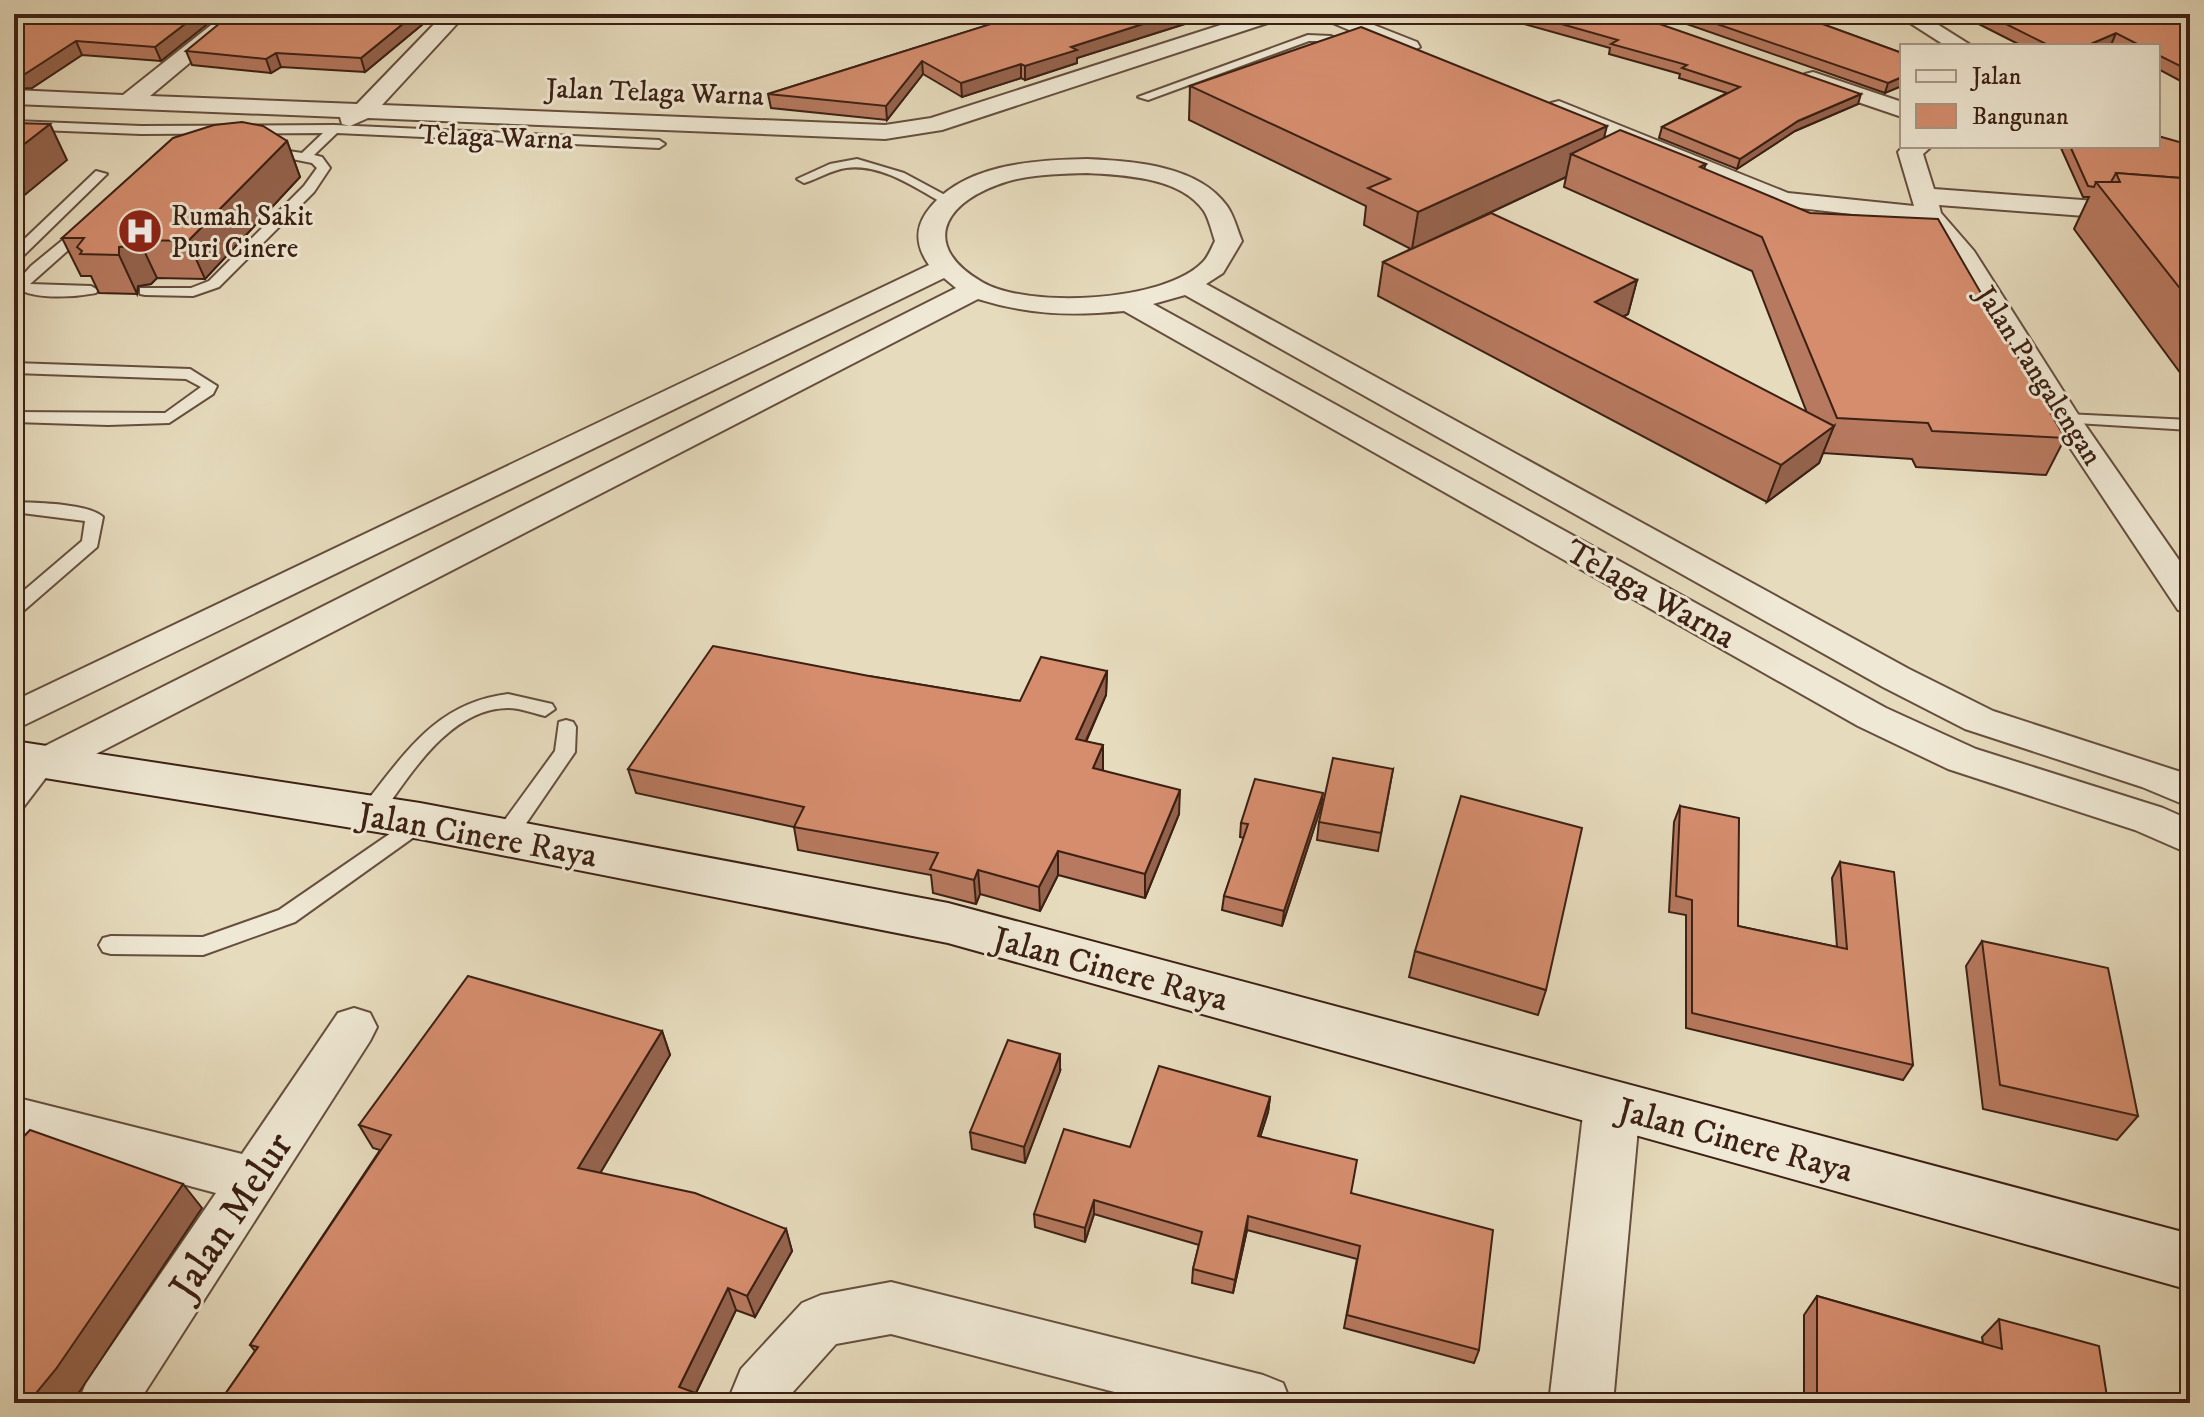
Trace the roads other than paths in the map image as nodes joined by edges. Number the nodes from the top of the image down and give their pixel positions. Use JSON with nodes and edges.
{"nodes":[{"id":1,"x":238,"y":14,"type":"edge"},
{"id":2,"x":456,"y":14,"type":"edge"},
{"id":3,"x":1276,"y":14,"type":"edge"},
{"id":4,"x":1328,"y":14,"type":"edge"},
{"id":5,"x":1906,"y":14,"type":"edge"},
{"id":6,"x":1958,"y":44,"type":"edge"},
{"id":7,"x":1370,"y":55,"type":"edge"},
{"id":8,"x":1431,"y":56,"type":"edge"},
{"id":9,"x":1787,"y":70,"type":"edge"},
{"id":10,"x":14,"y":97,"type":"edge"},
{"id":11,"x":1144,"y":97,"type":"dead end"},
{"id":12,"x":1534,"y":98,"type":"edge"},
{"id":13,"x":129,"y":101,"type":"junction"},
{"id":14,"x":1900,"y":109,"type":"edge"},
{"id":15,"x":363,"y":111,"type":"junction"},
{"id":16,"x":14,"y":125,"type":"edge"},
{"id":17,"x":334,"y":129,"type":"junction"},
{"id":18,"x":659,"y":144,"type":"dead end"},
{"id":19,"x":253,"y":148,"type":"edge"},
{"id":20,"x":1917,"y":148,"type":"edge"},
{"id":21,"x":305,"y":157,"type":"junction"},
{"id":22,"x":101,"y":174,"type":"dead end"},
{"id":23,"x":804,"y":179,"type":"dead end"},
{"id":24,"x":951,"y":202,"type":"junction"},
{"id":25,"x":1925,"y":206,"type":"junction"},
{"id":26,"x":2190,"y":216,"type":"edge"},
{"id":27,"x":94,"y":222,"type":"edge"},
{"id":28,"x":14,"y":257,"type":"edge"},
{"id":29,"x":944,"y":268,"type":"junction"},
{"id":30,"x":1188,"y":285,"type":"junction"},
{"id":31,"x":976,"y":289,"type":"junction"},
{"id":32,"x":91,"y":290,"type":"edge"},
{"id":33,"x":145,"y":291,"type":"edge"},
{"id":34,"x":1132,"y":304,"type":"junction"},
{"id":35,"x":14,"y":368,"type":"edge"},
{"id":36,"x":14,"y":417,"type":"edge"},
{"id":37,"x":2066,"y":419,"type":"junction"},
{"id":38,"x":2190,"y":425,"type":"edge"},
{"id":39,"x":14,"y":507,"type":"edge"},
{"id":40,"x":2190,"y":602,"type":"edge"},
{"id":41,"x":14,"y":609,"type":"edge"},
{"id":42,"x":545,"y":709,"type":"dead end"},
{"id":43,"x":14,"y":717,"type":"edge"},
{"id":44,"x":566,"y":727,"type":"dead end"},
{"id":45,"x":30,"y":759,"type":"edge"},
{"id":46,"x":2190,"y":792,"type":"edge"},
{"id":47,"x":14,"y":803,"type":"edge"},
{"id":48,"x":370,"y":813,"type":"junction"},
{"id":49,"x":420,"y":821,"type":"junction"},
{"id":50,"x":504,"y":838,"type":"junction"},
{"id":51,"x":2190,"y":838,"type":"edge"},
{"id":52,"x":111,"y":945,"type":"dead end"},
{"id":53,"x":354,"y":1027,"type":"dead end"},
{"id":54,"x":1612,"y":1106,"type":"junction"},
{"id":55,"x":14,"y":1118,"type":"edge"},
{"id":56,"x":253,"y":1180,"type":"junction"},
{"id":57,"x":2190,"y":1262,"type":"edge"},
{"id":58,"x":106,"y":1403,"type":"edge"},
{"id":59,"x":755,"y":1403,"type":"edge"},
{"id":60,"x":1263,"y":1403,"type":"edge"},
{"id":61,"x":1581,"y":1403,"type":"edge"}],
"edges":[{"from":1,"to":13,"type":"street"},
{"from":2,"to":15,"type":"street"},
{"from":3,"to":15,"type":"street","name":"Jalan Telaga Warna"},
{"from":4,"to":8,"type":"street"},
{"from":5,"to":6,"type":"street"},
{"from":7,"to":11,"type":"lane"},
{"from":9,"to":14,"type":"street"},
{"from":10,"to":13,"type":"street","name":"Jalan Telaga Warna"},
{"from":12,"to":25,"type":"street"},
{"from":13,"to":15,"type":"street","name":"Jalan Telaga Warna"},
{"from":15,"to":17,"type":"street"},
{"from":16,"to":17,"type":"lane"},
{"from":17,"to":18,"type":"lane","name":"Telaga Warna"},
{"from":17,"to":21,"type":"lane"},
{"from":19,"to":21,"type":"lane"},
{"from":20,"to":25,"type":"street","name":"Jalan Pangalengan"},
{"from":21,"to":33,"type":"lane"},
{"from":22,"to":28,"type":"lane"},
{"from":23,"to":24,"type":"lane"},
{"from":24,"to":29,"type":"street"},
{"from":24,"to":30,"type":"street"},
{"from":25,"to":26,"type":"street"},
{"from":25,"to":37,"type":"street","name":"Jalan Pangalengan"},
{"from":27,"to":32,"type":"lane"},
{"from":29,"to":31,"type":"street"},
{"from":29,"to":43,"type":"street"},
{"from":30,"to":34,"type":"street"},
{"from":30,"to":46,"type":"street","name":"Telaga Warna"},
{"from":31,"to":34,"type":"street"},
{"from":31,"to":45,"type":"street"},
{"from":34,"to":51,"type":"street","name":"Telaga Warna"},
{"from":35,"to":36,"type":"lane"},
{"from":37,"to":38,"type":"lane"},
{"from":37,"to":40,"type":"street","name":"Jalan Pangalengan"},
{"from":39,"to":41,"type":"lane"},
{"from":42,"to":48,"type":"lane"},
{"from":44,"to":50,"type":"lane"},
{"from":45,"to":47,"type":"lane"},
{"from":45,"to":48,"type":"main road","name":"Jalan Cinere Raya"},
{"from":48,"to":49,"type":"main road","name":"Jalan Cinere Raya"},
{"from":49,"to":50,"type":"main road","name":"Jalan Cinere Raya"},
{"from":49,"to":52,"type":"lane"},
{"from":50,"to":54,"type":"main road","name":"Jalan Cinere Raya"},
{"from":53,"to":56,"type":"street","name":"Jalan Melur"},
{"from":54,"to":57,"type":"main road","name":"Jalan Cinere Raya"},
{"from":54,"to":61,"type":"main road"},
{"from":55,"to":56,"type":"street"},
{"from":56,"to":58,"type":"street","name":"Jalan Melur"},
{"from":59,"to":60,"type":"street"}]}
